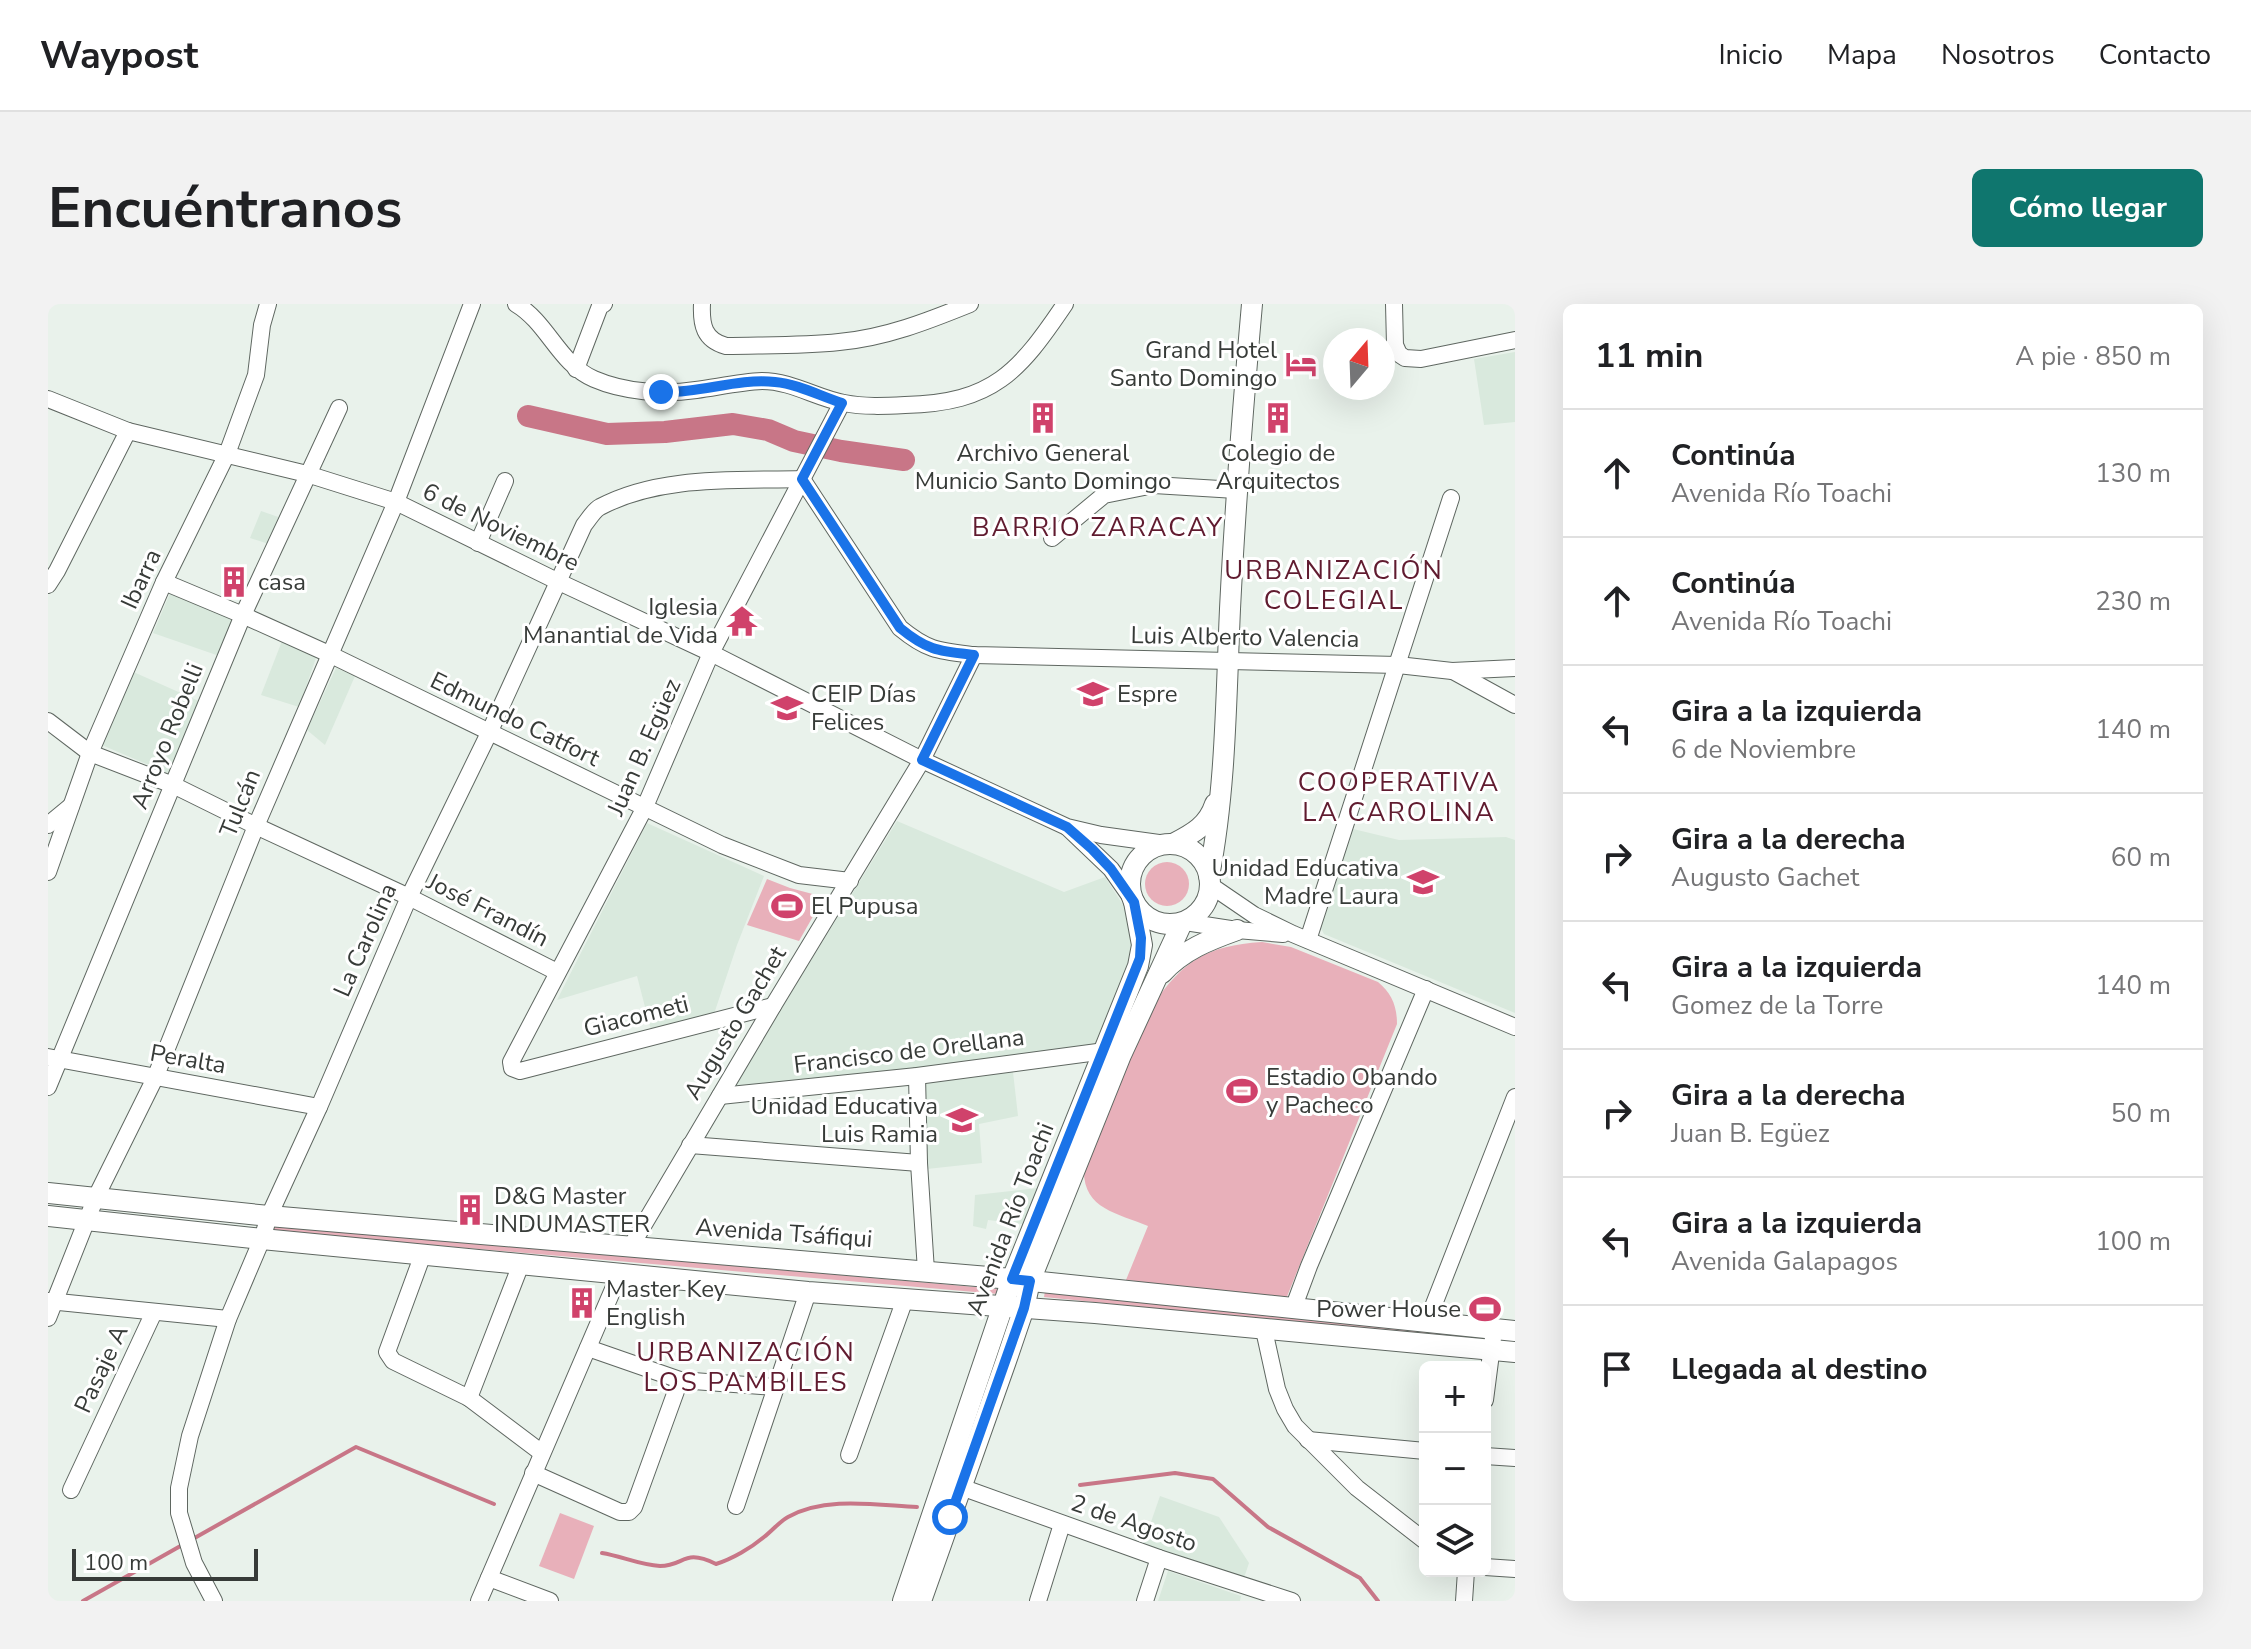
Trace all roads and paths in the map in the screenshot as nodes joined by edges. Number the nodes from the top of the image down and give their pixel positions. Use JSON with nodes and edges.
{"nodes":[{"id":1,"x":268,"y":304,"type":"edge"},
{"id":2,"x":472,"y":304,"type":"edge"},
{"id":3,"x":516,"y":304,"type":"edge"},
{"id":4,"x":604,"y":304,"type":"edge"},
{"id":5,"x":702,"y":304,"type":"edge"},
{"id":6,"x":970,"y":304,"type":"edge"},
{"id":7,"x":1065,"y":304,"type":"edge"},
{"id":8,"x":1252,"y":304,"type":"edge"},
{"id":9,"x":1394,"y":304,"type":"edge"},
{"id":10,"x":941,"y":310,"type":"edge"},
{"id":11,"x":1515,"y":340,"type":"edge"},
{"id":12,"x":576,"y":369,"type":"junction"},
{"id":13,"x":48,"y":387,"type":"edge"},
{"id":14,"x":48,"y":399,"type":"edge"},
{"id":15,"x":842,"y":403,"type":"junction"},
{"id":16,"x":68,"y":406,"type":"junction"},
{"id":17,"x":339,"y":408,"type":"dead end"},
{"id":18,"x":128,"y":431,"type":"junction"},
{"id":19,"x":227,"y":454,"type":"junction"},
{"id":20,"x":806,"y":472,"type":"junction"},
{"id":21,"x":307,"y":474,"type":"junction"},
{"id":22,"x":505,"y":481,"type":"dead end"},
{"id":23,"x":1236,"y":490,"type":"junction"},
{"id":24,"x":1451,"y":498,"type":"dead end"},
{"id":25,"x":396,"y":502,"type":"junction"},
{"id":26,"x":1052,"y":538,"type":"dead end"},
{"id":27,"x":478,"y":543,"type":"junction"},
{"id":28,"x":51,"y":573,"type":"edge"},
{"id":29,"x":164,"y":582,"type":"junction"},
{"id":30,"x":559,"y":582,"type":"junction"},
{"id":31,"x":243,"y":615,"type":"junction"},
{"id":32,"x":711,"y":653,"type":"junction"},
{"id":33,"x":329,"y":654,"type":"junction"},
{"id":34,"x":974,"y":655,"type":"junction"},
{"id":35,"x":1228,"y":660,"type":"junction"},
{"id":36,"x":1398,"y":665,"type":"junction"},
{"id":37,"x":1515,"y":668,"type":"edge"},
{"id":38,"x":1452,"y":671,"type":"junction"},
{"id":39,"x":1515,"y":705,"type":"edge"},
{"id":40,"x":48,"y":721,"type":"edge"},
{"id":41,"x":489,"y":733,"type":"junction"},
{"id":42,"x":90,"y":753,"type":"junction"},
{"id":43,"x":922,"y":760,"type":"junction"},
{"id":44,"x":1221,"y":781,"type":"junction"},
{"id":45,"x":173,"y":785,"type":"junction"},
{"id":46,"x":72,"y":805,"type":"junction"},
{"id":47,"x":644,"y":809,"type":"junction"},
{"id":48,"x":48,"y":825,"type":"edge"},
{"id":49,"x":256,"y":826,"type":"junction"},
{"id":50,"x":1067,"y":827,"type":"junction"},
{"id":51,"x":1169,"y":844,"type":"junction"},
{"id":52,"x":51,"y":853,"type":"edge"},
{"id":53,"x":48,"y":872,"type":"edge"},
{"id":54,"x":1210,"y":880,"type":"junction"},
{"id":55,"x":850,"y":881,"type":"junction"},
{"id":56,"x":409,"y":897,"type":"junction"},
{"id":57,"x":1133,"y":901,"type":"junction"},
{"id":58,"x":1183,"y":922,"type":"junction"},
{"id":59,"x":1237,"y":930,"type":"junction"},
{"id":60,"x":1300,"y":937,"type":"junction"},
{"id":61,"x":557,"y":972,"type":"junction"},
{"id":62,"x":1152,"y":985,"type":"junction"},
{"id":63,"x":1426,"y":989,"type":"junction"},
{"id":64,"x":773,"y":1006,"type":"junction"},
{"id":65,"x":1515,"y":1027,"type":"edge"},
{"id":66,"x":1105,"y":1051,"type":"junction"},
{"id":67,"x":54,"y":1058,"type":"edge"},
{"id":68,"x":512,"y":1068,"type":"joint"},
{"id":69,"x":917,"y":1076,"type":"junction"},
{"id":70,"x":155,"y":1078,"type":"junction"},
{"id":71,"x":48,"y":1087,"type":"edge"},
{"id":72,"x":720,"y":1096,"type":"junction"},
{"id":73,"x":1515,"y":1097,"type":"edge"},
{"id":74,"x":319,"y":1107,"type":"junction"},
{"id":75,"x":690,"y":1145,"type":"junction"},
{"id":76,"x":919,"y":1163,"type":"junction"},
{"id":77,"x":48,"y":1193,"type":"edge"},
{"id":78,"x":96,"y":1197,"type":"junction"},
{"id":79,"x":48,"y":1216,"type":"edge"},
{"id":80,"x":269,"y":1216,"type":"junction"},
{"id":81,"x":87,"y":1220,"type":"junction"},
{"id":82,"x":262,"y":1239,"type":"junction"},
{"id":83,"x":630,"y":1248,"type":"junction"},
{"id":84,"x":423,"y":1254,"type":"junction"},
{"id":85,"x":521,"y":1264,"type":"junction"},
{"id":86,"x":926,"y":1271,"type":"junction"},
{"id":87,"x":620,"y":1273,"type":"junction"},
{"id":88,"x":1021,"y":1280,"type":"junction"},
{"id":89,"x":808,"y":1292,"type":"junction"},
{"id":90,"x":905,"y":1299,"type":"junction"},
{"id":91,"x":52,"y":1302,"type":"edge"},
{"id":92,"x":1014,"y":1307,"type":"junction"},
{"id":93,"x":1293,"y":1309,"type":"junction"},
{"id":94,"x":154,"y":1312,"type":"junction"},
{"id":95,"x":48,"y":1318,"type":"edge"},
{"id":96,"x":228,"y":1319,"type":"junction"},
{"id":97,"x":1427,"y":1322,"type":"junction"},
{"id":98,"x":1494,"y":1329,"type":"junction"},
{"id":99,"x":1264,"y":1330,"type":"junction"},
{"id":100,"x":1515,"y":1331,"type":"edge"},
{"id":101,"x":588,"y":1348,"type":"junction"},
{"id":102,"x":1492,"y":1350,"type":"junction"},
{"id":103,"x":1515,"y":1352,"type":"edge"},
{"id":104,"x":1490,"y":1361,"type":"edge"},
{"id":105,"x":680,"y":1380,"type":"junction"},
{"id":106,"x":775,"y":1387,"type":"junction"},
{"id":107,"x":469,"y":1398,"type":"junction"},
{"id":108,"x":1308,"y":1440,"type":"junction"},
{"id":109,"x":1419,"y":1450,"type":"edge"},
{"id":110,"x":542,"y":1453,"type":"junction"},
{"id":111,"x":849,"y":1455,"type":"dead end"},
{"id":112,"x":1491,"y":1456,"type":"edge"},
{"id":113,"x":1515,"y":1458,"type":"edge"},
{"id":114,"x":533,"y":1473,"type":"junction"},
{"id":115,"x":961,"y":1487,"type":"junction"},
{"id":116,"x":71,"y":1490,"type":"dead end"},
{"id":117,"x":736,"y":1506,"type":"dead end"},
{"id":118,"x":1062,"y":1524,"type":"junction"},
{"id":119,"x":1419,"y":1536,"type":"edge"},
{"id":120,"x":1159,"y":1558,"type":"junction"},
{"id":121,"x":1491,"y":1567,"type":"edge"},
{"id":122,"x":1515,"y":1569,"type":"edge"},
{"id":123,"x":1466,"y":1577,"type":"edge"},
{"id":124,"x":489,"y":1578,"type":"junction"},
{"id":125,"x":1255,"y":1596,"type":"edge"},
{"id":126,"x":214,"y":1601,"type":"edge"},
{"id":127,"x":479,"y":1601,"type":"edge"},
{"id":128,"x":550,"y":1601,"type":"edge"},
{"id":129,"x":903,"y":1601,"type":"edge"},
{"id":130,"x":921,"y":1601,"type":"edge"},
{"id":131,"x":1038,"y":1601,"type":"edge"},
{"id":132,"x":1145,"y":1601,"type":"edge"},
{"id":133,"x":1292,"y":1601,"type":"edge"},
{"id":134,"x":1464,"y":1601,"type":"edge"}],
"edges":[{"from":1,"to":19,"type":"street","name":"Ibarra"},
{"from":2,"to":25,"type":"street","name":"Tulcán"},
{"from":3,"to":12,"type":"street"},
{"from":4,"to":12,"type":"street"},
{"from":5,"to":10,"type":"street"},
{"from":6,"to":10,"type":"street"},
{"from":7,"to":15,"type":"street"},
{"from":8,"to":23,"type":"main road"},
{"from":9,"to":11,"type":"street"},
{"from":12,"to":15,"type":"street"},
{"from":13,"to":16,"type":"street","name":"6 de Noviembre"},
{"from":14,"to":16,"type":"street","name":"6 de Noviembre"},
{"from":15,"to":20,"type":"street","name":"Juan B. Egüez"},
{"from":16,"to":18,"type":"street","name":"6 de Noviembre"},
{"from":17,"to":21,"type":"street","name":"Arroyo Robelli"},
{"from":18,"to":19,"type":"street","name":"6 de Noviembre"},
{"from":18,"to":28,"type":"street"},
{"from":19,"to":21,"type":"street","name":"6 de Noviembre"},
{"from":19,"to":29,"type":"street","name":"Ibarra"},
{"from":20,"to":30,"type":"street","name":"La Carolina"},
{"from":20,"to":32,"type":"street","name":"Juan B. Egüez"},
{"from":20,"to":34,"type":"street","name":"Luis Alberto Valencia"},
{"from":21,"to":25,"type":"street","name":"6 de Noviembre"},
{"from":21,"to":31,"type":"street","name":"Arroyo Robelli"},
{"from":22,"to":27,"type":"street"},
{"from":23,"to":26,"type":"street"},
{"from":23,"to":35,"type":"main road"},
{"from":24,"to":36,"type":"street"},
{"from":25,"to":27,"type":"street","name":"6 de Noviembre"},
{"from":25,"to":33,"type":"street","name":"Tulcán"},
{"from":27,"to":30,"type":"street","name":"6 de Noviembre"},
{"from":29,"to":31,"type":"street","name":"Edmundo Catfort"},
{"from":29,"to":42,"type":"street","name":"Ibarra"},
{"from":30,"to":32,"type":"street","name":"6 de Noviembre"},
{"from":30,"to":41,"type":"street","name":"La Carolina"},
{"from":31,"to":33,"type":"street","name":"Edmundo Catfort"},
{"from":31,"to":45,"type":"street","name":"Arroyo Robelli"},
{"from":32,"to":43,"type":"street","name":"6 de Noviembre"},
{"from":32,"to":47,"type":"street","name":"Juan B. Egüez"},
{"from":33,"to":41,"type":"street","name":"Edmundo Catfort"},
{"from":33,"to":49,"type":"street","name":"Tulcán"},
{"from":34,"to":35,"type":"street","name":"Luis Alberto Valencia"},
{"from":34,"to":43,"type":"street","name":"Augusto Gachet"},
{"from":35,"to":36,"type":"street","name":"Luis Alberto Valencia"},
{"from":35,"to":44,"type":"main road"},
{"from":36,"to":38,"type":"street","name":"Luis Alberto Valencia"},
{"from":36,"to":60,"type":"street"},
{"from":37,"to":38,"type":"street","name":"Luis Alberto Valencia"},
{"from":38,"to":39,"type":"street"},
{"from":40,"to":42,"type":"street","name":"José Frandín"},
{"from":41,"to":47,"type":"street","name":"Edmundo Catfort"},
{"from":41,"to":56,"type":"street","name":"La Carolina"},
{"from":42,"to":45,"type":"street","name":"José Frandín"},
{"from":42,"to":46,"type":"street","name":"Ibarra"},
{"from":43,"to":50,"type":"street","name":"6 de Noviembre"},
{"from":43,"to":55,"type":"street","name":"Augusto Gachet"},
{"from":44,"to":51,"type":"main road"},
{"from":44,"to":54,"type":"main road"},
{"from":45,"to":49,"type":"street","name":"José Frandín"},
{"from":45,"to":67,"type":"street","name":"Arroyo Robelli"},
{"from":46,"to":48,"type":"street"},
{"from":46,"to":52,"type":"street","name":"Ibarra"},
{"from":47,"to":55,"type":"street","name":"Edmundo Catfort"},
{"from":47,"to":61,"type":"street","name":"Juan B. Egüez"},
{"from":49,"to":56,"type":"street","name":"José Frandín"},
{"from":49,"to":70,"type":"street","name":"Tulcán"},
{"from":50,"to":51,"type":"street","name":"6 de Noviembre"},
{"from":50,"to":57,"type":"street","name":"6 de Noviembre"},
{"from":51,"to":54,"type":"main road"},
{"from":51,"to":57,"type":"main road"},
{"from":52,"to":53,"type":"street","name":"Ibarra"},
{"from":54,"to":58,"type":"main road"},
{"from":54,"to":60,"type":"street"},
{"from":55,"to":64,"type":"street","name":"Augusto Gachet"},
{"from":56,"to":61,"type":"street","name":"José Frandín"},
{"from":56,"to":74,"type":"street","name":"La Carolina"},
{"from":57,"to":58,"type":"main road"},
{"from":57,"to":66,"type":"main road","name":"Avenida Río Toachi"},
{"from":58,"to":59,"type":"street"},
{"from":58,"to":62,"type":"main road","name":"Avenida Río Toachi"},
{"from":59,"to":60,"type":"street"},
{"from":59,"to":62,"type":"main road"},
{"from":60,"to":63,"type":"street"},
{"from":61,"to":68,"type":"street","name":"Juan B. Egüez"},
{"from":62,"to":88,"type":"main road","name":"Avenida Río Toachi"},
{"from":63,"to":65,"type":"street"},
{"from":63,"to":93,"type":"street"},
{"from":64,"to":68,"type":"street","name":"Giacometi"},
{"from":64,"to":72,"type":"street","name":"Augusto Gachet"},
{"from":66,"to":69,"type":"street","name":"Francisco de Orellana"},
{"from":66,"to":88,"type":"main road","name":"Avenida Río Toachi"},
{"from":67,"to":70,"type":"street","name":"Peralta"},
{"from":67,"to":71,"type":"street","name":"Arroyo Robelli"},
{"from":69,"to":72,"type":"street","name":"Francisco de Orellana"},
{"from":69,"to":76,"type":"street"},
{"from":70,"to":74,"type":"street","name":"Peralta"},
{"from":70,"to":78,"type":"street","name":"Tulcán"},
{"from":72,"to":75,"type":"street","name":"Augusto Gachet"},
{"from":73,"to":97,"type":"street"},
{"from":74,"to":80,"type":"street","name":"La Carolina"},
{"from":75,"to":76,"type":"street"},
{"from":75,"to":83,"type":"street","name":"Augusto Gachet"},
{"from":76,"to":86,"type":"street"},
{"from":77,"to":78,"type":"main road","name":"Avenida Tsáfiqui"},
{"from":78,"to":80,"type":"main road","name":"Avenida Tsáfiqui"},
{"from":78,"to":81,"type":"street","name":"Tulcán"},
{"from":79,"to":81,"type":"main road"},
{"from":80,"to":82,"type":"street","name":"La Carolina"},
{"from":80,"to":83,"type":"main road","name":"Avenida Tsáfiqui"},
{"from":81,"to":82,"type":"main road"},
{"from":81,"to":91,"type":"street","name":"Tulcán"},
{"from":82,"to":84,"type":"main road"},
{"from":82,"to":96,"type":"street","name":"La Carolina"},
{"from":83,"to":86,"type":"main road","name":"Avenida Tsáfiqui"},
{"from":84,"to":85,"type":"main road"},
{"from":84,"to":107,"type":"street"},
{"from":85,"to":87,"type":"main road"},
{"from":85,"to":107,"type":"street"},
{"from":86,"to":88,"type":"main road","name":"Avenida Tsáfiqui"},
{"from":87,"to":89,"type":"main road"},
{"from":87,"to":101,"type":"street"},
{"from":88,"to":92,"type":"main road","name":"Avenida Río Toachi"},
{"from":88,"to":93,"type":"main road","name":"Avenida Tsáfiqui"},
{"from":89,"to":90,"type":"main road"},
{"from":89,"to":106,"type":"street"},
{"from":90,"to":92,"type":"main road"},
{"from":90,"to":111,"type":"street"},
{"from":91,"to":94,"type":"street"},
{"from":91,"to":95,"type":"street","name":"Tulcán"},
{"from":92,"to":99,"type":"main road"},
{"from":92,"to":115,"type":"main road","name":"Avenida Río Toachi"},
{"from":92,"to":129,"type":"main road","name":"Avenida Río Toachi"},
{"from":93,"to":97,"type":"main road","name":"Avenida Tsáfiqui"},
{"from":94,"to":96,"type":"street"},
{"from":94,"to":116,"type":"street","name":"Pasaje A"},
{"from":96,"to":126,"type":"street","name":"La Carolina"},
{"from":97,"to":98,"type":"main road","name":"Avenida Tsáfiqui"},
{"from":98,"to":100,"type":"main road","name":"Avenida Tsáfiqui"},
{"from":98,"to":102,"type":"street"},
{"from":99,"to":102,"type":"main road"},
{"from":99,"to":108,"type":"street"},
{"from":101,"to":105,"type":"street"},
{"from":101,"to":110,"type":"street"},
{"from":102,"to":103,"type":"main road"},
{"from":102,"to":104,"type":"street"},
{"from":105,"to":106,"type":"street"},
{"from":105,"to":114,"type":"street"},
{"from":106,"to":117,"type":"street"},
{"from":107,"to":110,"type":"street"},
{"from":108,"to":109,"type":"street"},
{"from":108,"to":119,"type":"street"},
{"from":110,"to":114,"type":"street"},
{"from":112,"to":113,"type":"street"},
{"from":114,"to":124,"type":"street"},
{"from":115,"to":118,"type":"street","name":"2 de Agosto"},
{"from":115,"to":130,"type":"main road","name":"Avenida Río Toachi"},
{"from":118,"to":120,"type":"street","name":"2 de Agosto"},
{"from":118,"to":131,"type":"street"},
{"from":120,"to":125,"type":"street","name":"2 de Agosto"},
{"from":120,"to":132,"type":"street"},
{"from":121,"to":122,"type":"street"},
{"from":123,"to":134,"type":"street"},
{"from":124,"to":127,"type":"street"},
{"from":124,"to":128,"type":"street"},
{"from":125,"to":133,"type":"street","name":"2 de Agosto"}]}
